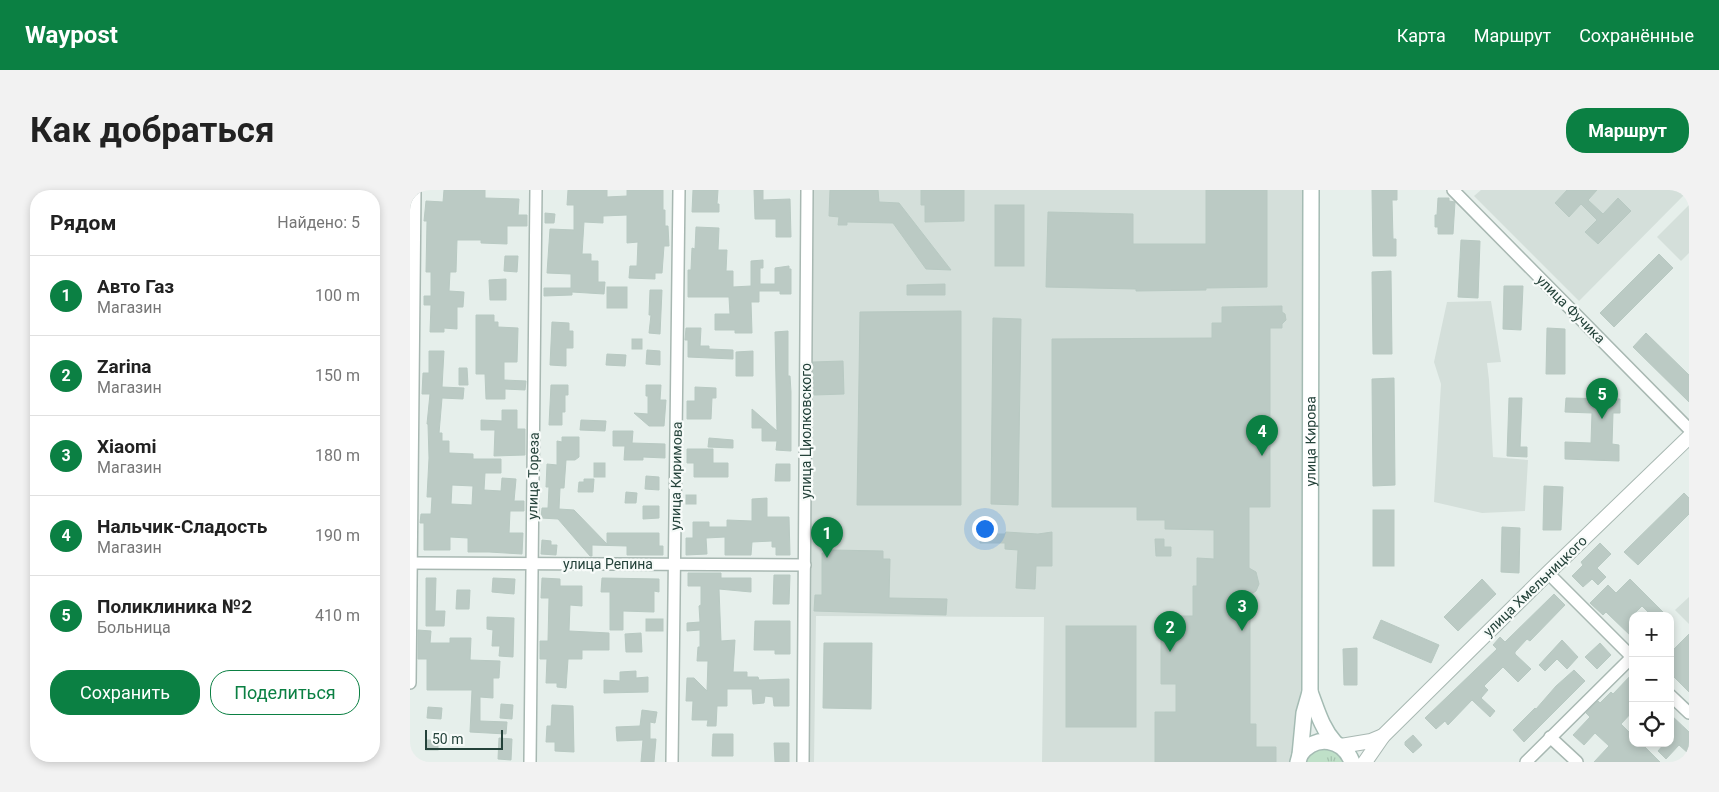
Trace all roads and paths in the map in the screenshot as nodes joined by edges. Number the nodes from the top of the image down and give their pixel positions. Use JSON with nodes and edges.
{"nodes":[{"id":1,"x":415,"y":190,"type":"edge"},
{"id":2,"x":536,"y":190,"type":"edge"},
{"id":3,"x":679,"y":190,"type":"edge"},
{"id":4,"x":807,"y":190,"type":"edge"},
{"id":5,"x":1311,"y":190,"type":"edge"},
{"id":6,"x":1454,"y":190,"type":"edge"},
{"id":7,"x":1689,"y":428,"type":"edge"},
{"id":8,"x":1689,"y":437,"type":"edge"},
{"id":9,"x":411,"y":563,"type":"edge"},
{"id":10,"x":532,"y":564,"type":"junction"},
{"id":11,"x":675,"y":565,"type":"junction"},
{"id":12,"x":805,"y":565,"type":"junction"},
{"id":13,"x":1548,"y":572,"type":"junction"},
{"id":14,"x":1629,"y":654,"type":"edge"},
{"id":15,"x":1629,"y":660,"type":"edge"},
{"id":16,"x":410,"y":682,"type":"edge"},
{"id":17,"x":1310,"y":692,"type":"junction"},
{"id":18,"x":1674,"y":699,"type":"edge"},
{"id":19,"x":1689,"y":713,"type":"edge"},
{"id":20,"x":1383,"y":736,"type":"junction"},
{"id":21,"x":1550,"y":737,"type":"junction"},
{"id":22,"x":1338,"y":744,"type":"junction"},
{"id":23,"x":1299,"y":759,"type":"edge"},
{"id":24,"x":530,"y":762,"type":"edge"},
{"id":25,"x":672,"y":762,"type":"edge"},
{"id":26,"x":804,"y":762,"type":"edge"},
{"id":27,"x":1352,"y":762,"type":"edge"},
{"id":28,"x":1365,"y":762,"type":"edge"},
{"id":29,"x":1526,"y":762,"type":"edge"},
{"id":30,"x":1577,"y":762,"type":"edge"}],
"edges":[{"from":1,"to":9,"type":"street"},
{"from":2,"to":10,"type":"street","name":"улица Тореза"},
{"from":3,"to":11,"type":"street","name":"улица Киримова"},
{"from":4,"to":12,"type":"street","name":"улица Циолковского"},
{"from":5,"to":17,"type":"main road","name":"улица Кирова"},
{"from":6,"to":7,"type":"street","name":"улица Фучика"},
{"from":8,"to":13,"type":"street","name":"улица Хмельницкого"},
{"from":9,"to":10,"type":"street","name":"улица Репина"},
{"from":9,"to":16,"type":"street"},
{"from":10,"to":11,"type":"street","name":"улица Репина"},
{"from":10,"to":24,"type":"street","name":"улица Тореза"},
{"from":11,"to":12,"type":"street","name":"улица Репина"},
{"from":11,"to":25,"type":"street","name":"улица Киримова"},
{"from":12,"to":26,"type":"street","name":"улица Циолковского"},
{"from":13,"to":14,"type":"street"},
{"from":13,"to":20,"type":"street","name":"улица Хмельницкого"},
{"from":15,"to":21,"type":"street"},
{"from":17,"to":22,"type":"main road"},
{"from":17,"to":23,"type":"main road"},
{"from":18,"to":19,"type":"street"},
{"from":20,"to":22,"type":"street"},
{"from":20,"to":28,"type":"street","name":"улица Хмельницкого"},
{"from":21,"to":29,"type":"street"},
{"from":21,"to":30,"type":"street"},
{"from":22,"to":23,"type":"main road"},
{"from":22,"to":27,"type":"main road"}]}
